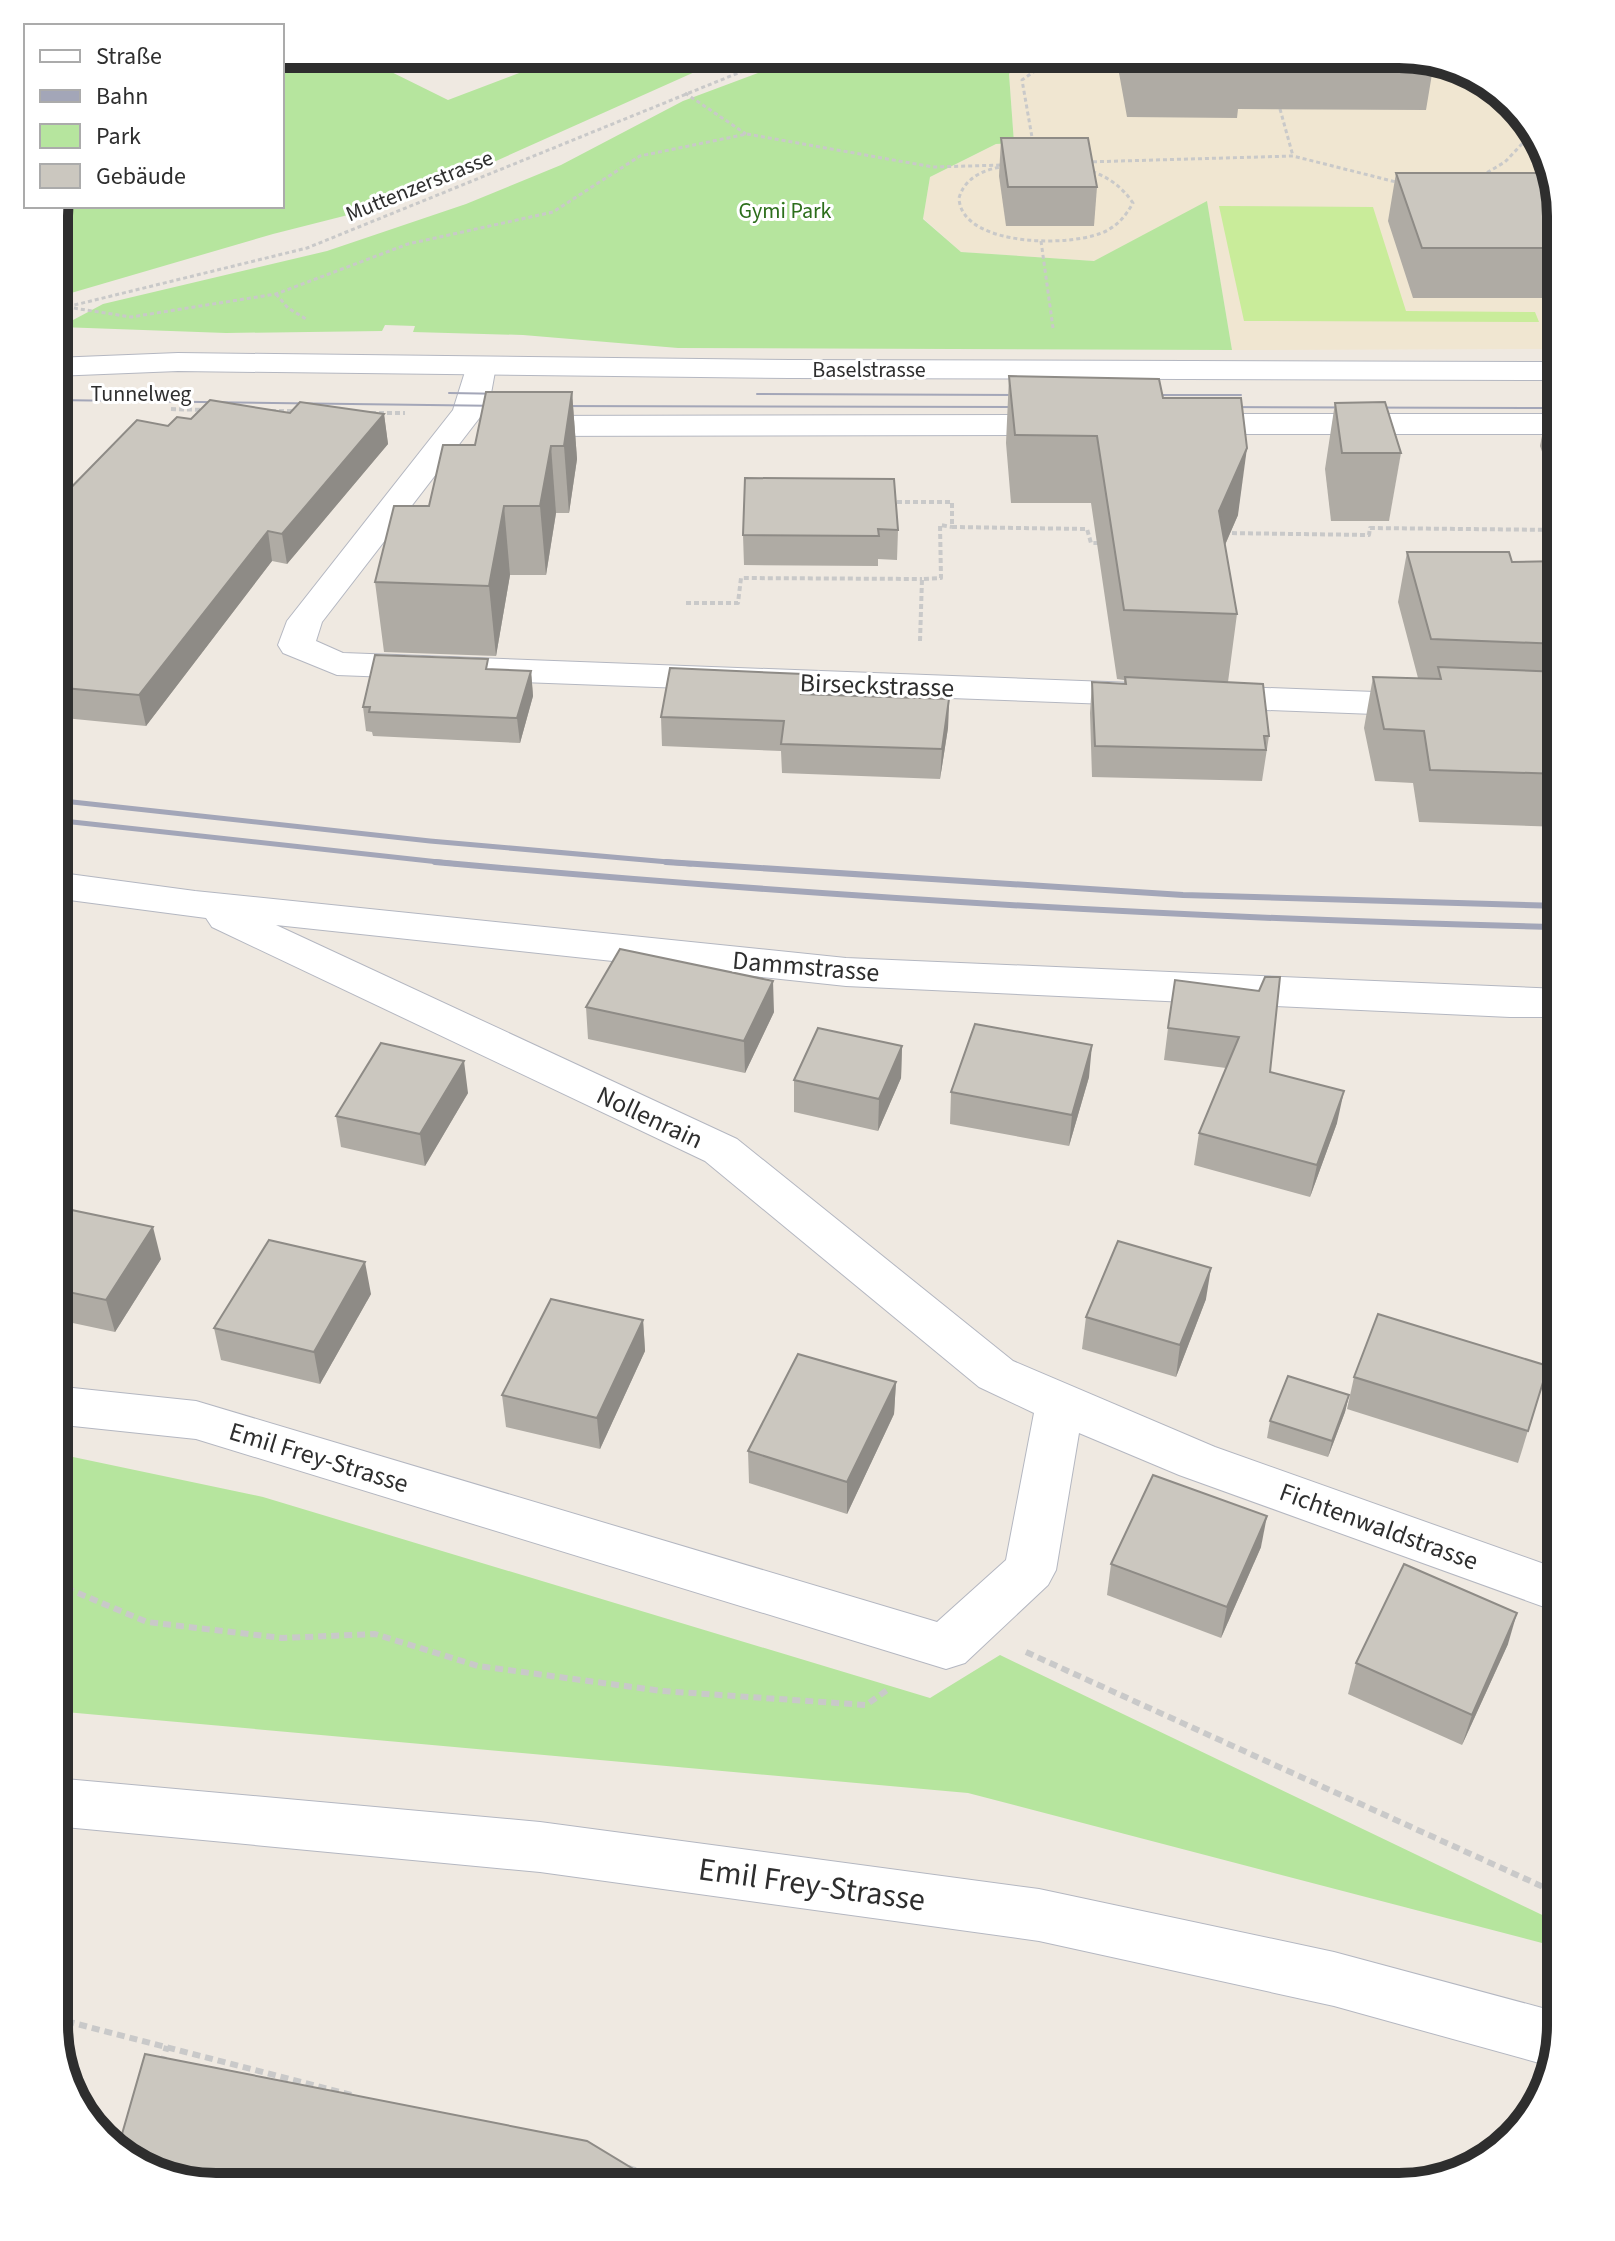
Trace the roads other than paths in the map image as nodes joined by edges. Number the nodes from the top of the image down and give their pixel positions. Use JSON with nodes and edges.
{"nodes":[{"id":1,"x":68,"y":343,"type":"edge"},
{"id":2,"x":68,"y":354,"type":"edge"},
{"id":3,"x":113,"y":355,"type":"junction"},
{"id":4,"x":178,"y":362,"type":"junction"},
{"id":5,"x":480,"y":366,"type":"junction"},
{"id":6,"x":68,"y":367,"type":"edge"},
{"id":7,"x":1547,"y":371,"type":"edge"},
{"id":8,"x":462,"y":420,"type":"junction"},
{"id":9,"x":1150,"y":424,"type":"edge"},
{"id":10,"x":1547,"y":424,"type":"edge"},
{"id":11,"x":1102,"y":425,"type":"edge"},
{"id":12,"x":1467,"y":707,"type":"edge"},
{"id":13,"x":68,"y":887,"type":"edge"},
{"id":14,"x":195,"y":904,"type":"junction"},
{"id":15,"x":1547,"y":1003,"type":"edge"},
{"id":16,"x":1060,"y":1404,"type":"junction"},
{"id":17,"x":68,"y":1406,"type":"edge"},
{"id":18,"x":1547,"y":1587,"type":"edge"},
{"id":19,"x":68,"y":1803,"type":"edge"},
{"id":20,"x":1546,"y":2037,"type":"edge"}],
"edges":[{"from":1,"to":3,"type":"street"},
{"from":2,"to":3,"type":"street","name":"Baselstrasse"},
{"from":3,"to":4,"type":"street","name":"Baselstrasse"},
{"from":4,"to":5,"type":"street","name":"Baselstrasse"},
{"from":4,"to":6,"type":"street","name":"Baselstrasse"},
{"from":5,"to":7,"type":"street","name":"Baselstrasse"},
{"from":5,"to":8,"type":"street","name":"Birseckstrasse"},
{"from":8,"to":11,"type":"street"},
{"from":8,"to":12,"type":"street","name":"Birseckstrasse"},
{"from":9,"to":10,"type":"street"},
{"from":13,"to":14,"type":"street","name":"Dammstrasse"},
{"from":14,"to":15,"type":"street","name":"Dammstrasse"},
{"from":14,"to":16,"type":"street","name":"Nollenrain"},
{"from":16,"to":17,"type":"street","name":"Emil Frey-Strasse"},
{"from":16,"to":18,"type":"street","name":"Fichtenwaldstrasse"},
{"from":19,"to":20,"type":"street","name":"Emil Frey-Strasse"}]}
